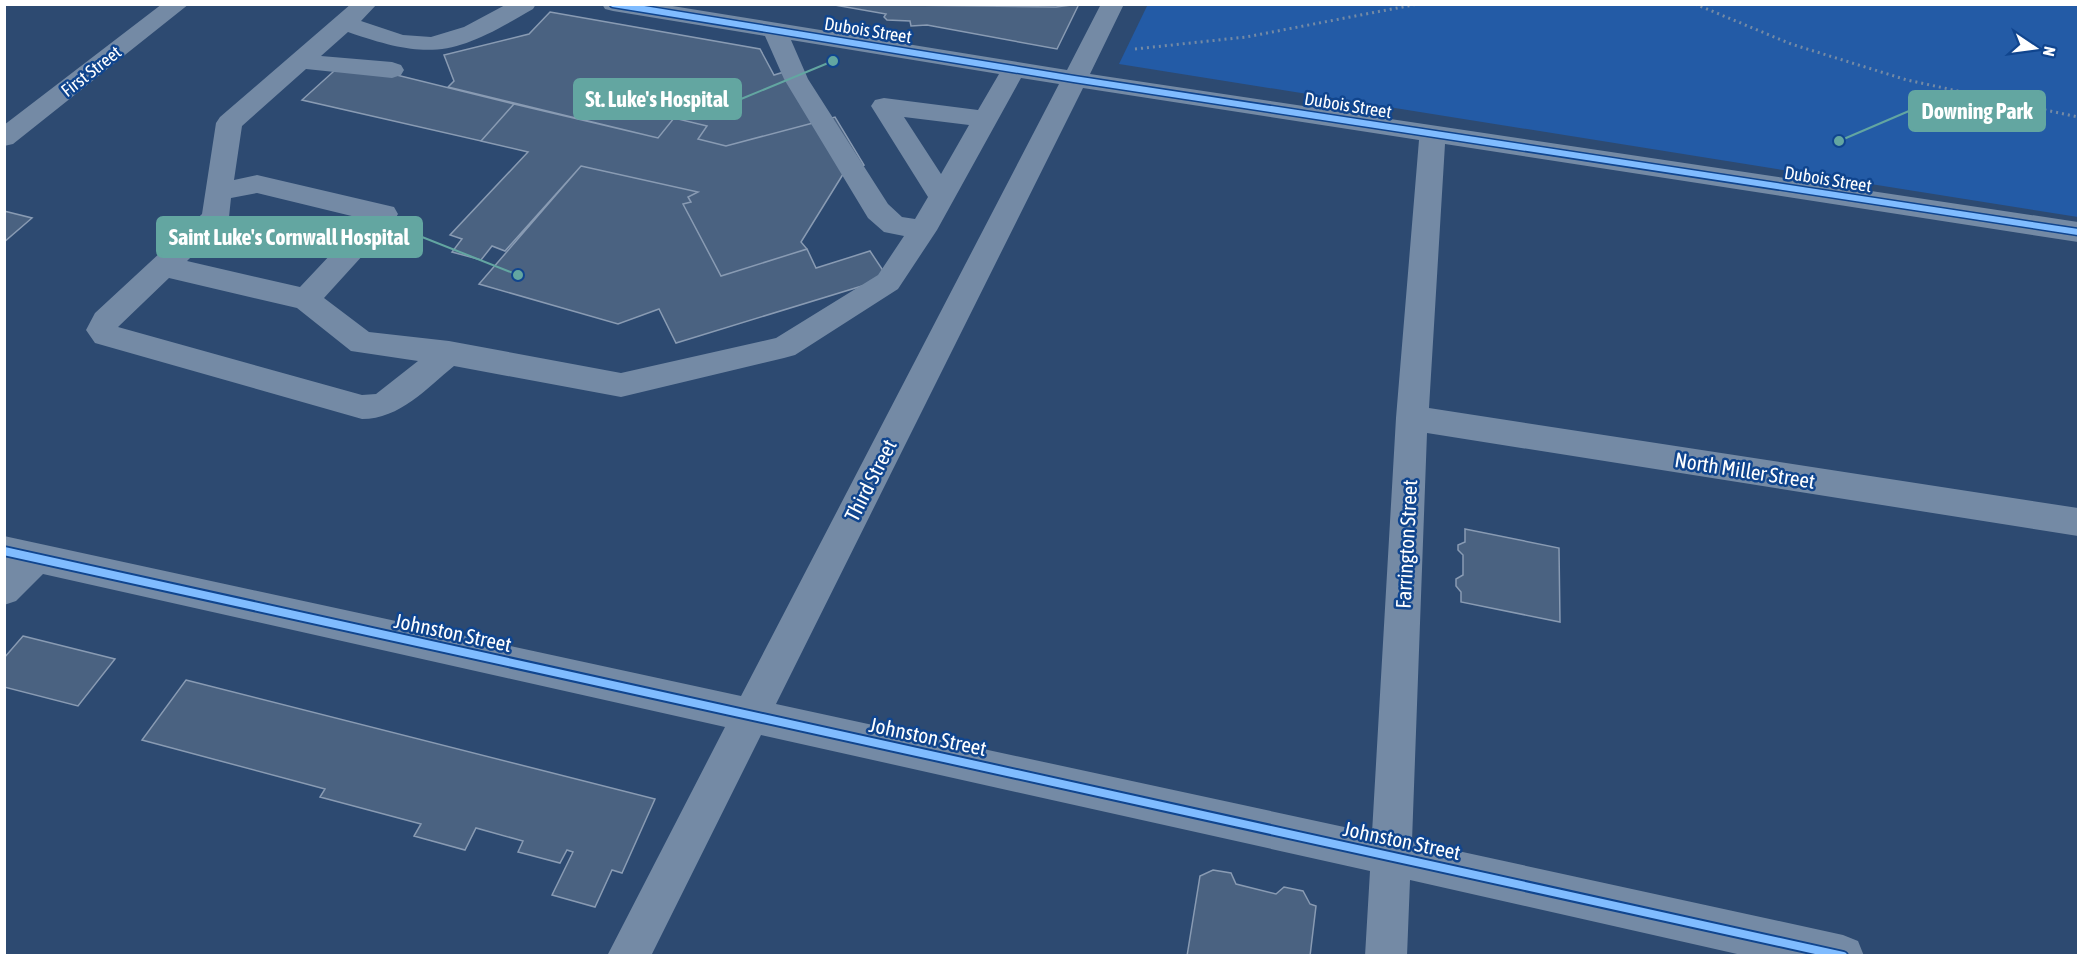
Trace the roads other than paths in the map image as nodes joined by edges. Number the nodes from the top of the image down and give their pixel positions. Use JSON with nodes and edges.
{"nodes":[{"id":1,"x":178,"y":4,"type":"edge"},
{"id":2,"x":366,"y":4,"type":"edge"},
{"id":3,"x":525,"y":4,"type":"edge"},
{"id":4,"x":613,"y":4,"type":"edge"},
{"id":5,"x":1113,"y":4,"type":"edge"},
{"id":6,"x":344,"y":23,"type":"junction"},
{"id":7,"x":774,"y":30,"type":"junction"},
{"id":8,"x":298,"y":61,"type":"junction"},
{"id":9,"x":1014,"y":69,"type":"junction"},
{"id":10,"x":392,"y":70,"type":"dead end"},
{"id":11,"x":1074,"y":79,"type":"junction"},
{"id":12,"x":986,"y":119,"type":"junction"},
{"id":13,"x":1433,"y":134,"type":"junction"},
{"id":14,"x":4,"y":138,"type":"edge"},
{"id":15,"x":219,"y":192,"type":"junction"},
{"id":16,"x":941,"y":196,"type":"junction"},
{"id":17,"x":923,"y":230,"type":"junction"},
{"id":18,"x":2079,"y":232,"type":"edge"},
{"id":19,"x":164,"y":266,"type":"junction"},
{"id":20,"x":306,"y":299,"type":"junction"},
{"id":21,"x":449,"y":353,"type":"junction"},
{"id":22,"x":1412,"y":418,"type":"junction"},
{"id":23,"x":2079,"y":522,"type":"edge"},
{"id":24,"x":20,"y":555,"type":"edge"},
{"id":25,"x":4,"y":590,"type":"edge"},
{"id":26,"x":750,"y":716,"type":"junction"},
{"id":27,"x":1392,"y":856,"type":"junction"},
{"id":28,"x":628,"y":956,"type":"edge"},
{"id":29,"x":1386,"y":956,"type":"edge"},
{"id":30,"x":1843,"y":956,"type":"edge"}],
"edges":[{"from":1,"to":14,"type":"street","name":"First Street"},
{"from":2,"to":6,"type":"street"},
{"from":3,"to":6,"type":"street"},
{"from":4,"to":7,"type":"street","name":"Dubois Street"},
{"from":5,"to":11,"type":"street","name":"Third Street"},
{"from":6,"to":8,"type":"street"},
{"from":7,"to":9,"type":"street","name":"Dubois Street"},
{"from":7,"to":17,"type":"street"},
{"from":8,"to":10,"type":"street"},
{"from":8,"to":15,"type":"street"},
{"from":9,"to":11,"type":"street","name":"Dubois Street"},
{"from":9,"to":12,"type":"street"},
{"from":11,"to":13,"type":"street","name":"Dubois Street"},
{"from":11,"to":26,"type":"street","name":"Third Street"},
{"from":12,"to":16,"type":"street"},
{"from":12,"to":16,"type":"street"},
{"from":13,"to":18,"type":"street","name":"Dubois Street"},
{"from":13,"to":22,"type":"street","name":"Farrington Street"},
{"from":15,"to":19,"type":"street"},
{"from":15,"to":20,"type":"street"},
{"from":16,"to":17,"type":"street"},
{"from":17,"to":21,"type":"street"},
{"from":19,"to":20,"type":"street"},
{"from":19,"to":21,"type":"street"},
{"from":20,"to":21,"type":"street"},
{"from":22,"to":23,"type":"street","name":"North Miller Street"},
{"from":22,"to":27,"type":"street","name":"Farrington Street"},
{"from":24,"to":25,"type":"street"},
{"from":24,"to":26,"type":"street","name":"Johnston Street"},
{"from":26,"to":27,"type":"street","name":"Johnston Street"},
{"from":26,"to":28,"type":"street","name":"Third Street"},
{"from":27,"to":29,"type":"street","name":"Farrington Street"},
{"from":27,"to":30,"type":"street","name":"Johnston Street"}]}
